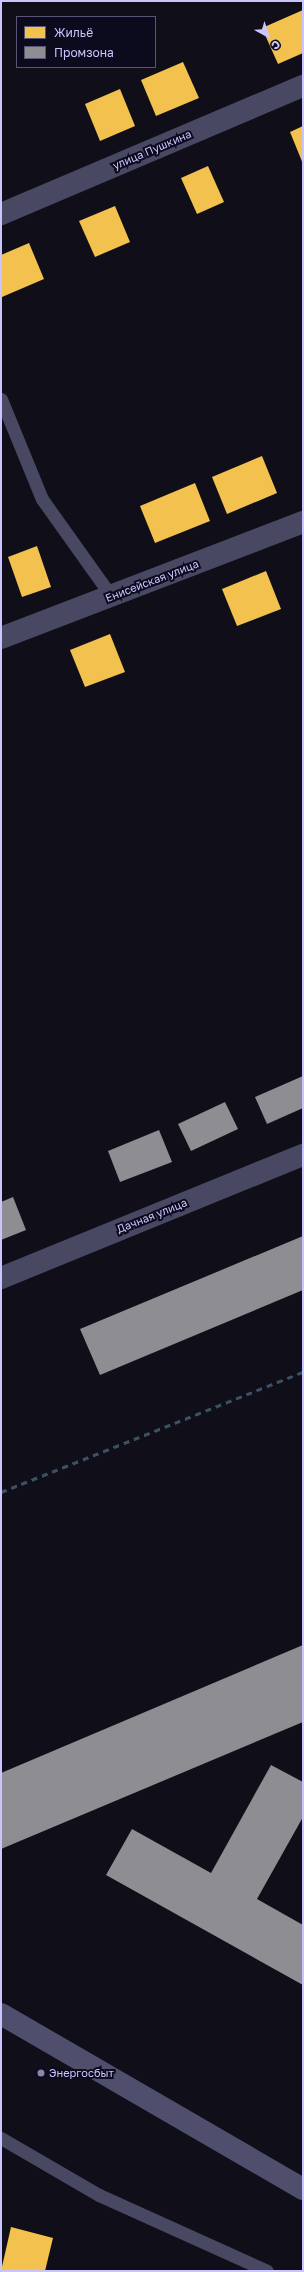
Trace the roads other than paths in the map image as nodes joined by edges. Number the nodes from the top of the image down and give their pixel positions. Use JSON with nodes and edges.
{"nodes":[{"id":1,"x":303,"y":86,"type":"edge"},
{"id":2,"x":1,"y":214,"type":"edge"},
{"id":3,"x":1,"y":399,"type":"edge"},
{"id":4,"x":303,"y":522,"type":"edge"},
{"id":5,"x":112,"y":597,"type":"junction"},
{"id":6,"x":1,"y":638,"type":"edge"},
{"id":7,"x":303,"y":1155,"type":"edge"},
{"id":8,"x":1,"y":1278,"type":"edge"},
{"id":9,"x":1,"y":2014,"type":"edge"},
{"id":10,"x":1,"y":2138,"type":"edge"},
{"id":11,"x":303,"y":2189,"type":"edge"},
{"id":12,"x":268,"y":2271,"type":"edge"}],
"edges":[{"from":1,"to":2,"type":"street","name":"улица Пушкина"},
{"from":3,"to":5,"type":"lane"},
{"from":4,"to":5,"type":"street","name":"Енисейская улица"},
{"from":5,"to":6,"type":"street","name":"Енисейская улица"},
{"from":7,"to":8,"type":"street","name":"Дачная улица"},
{"from":9,"to":11,"type":"main road"},
{"from":10,"to":12,"type":"lane"}]}
